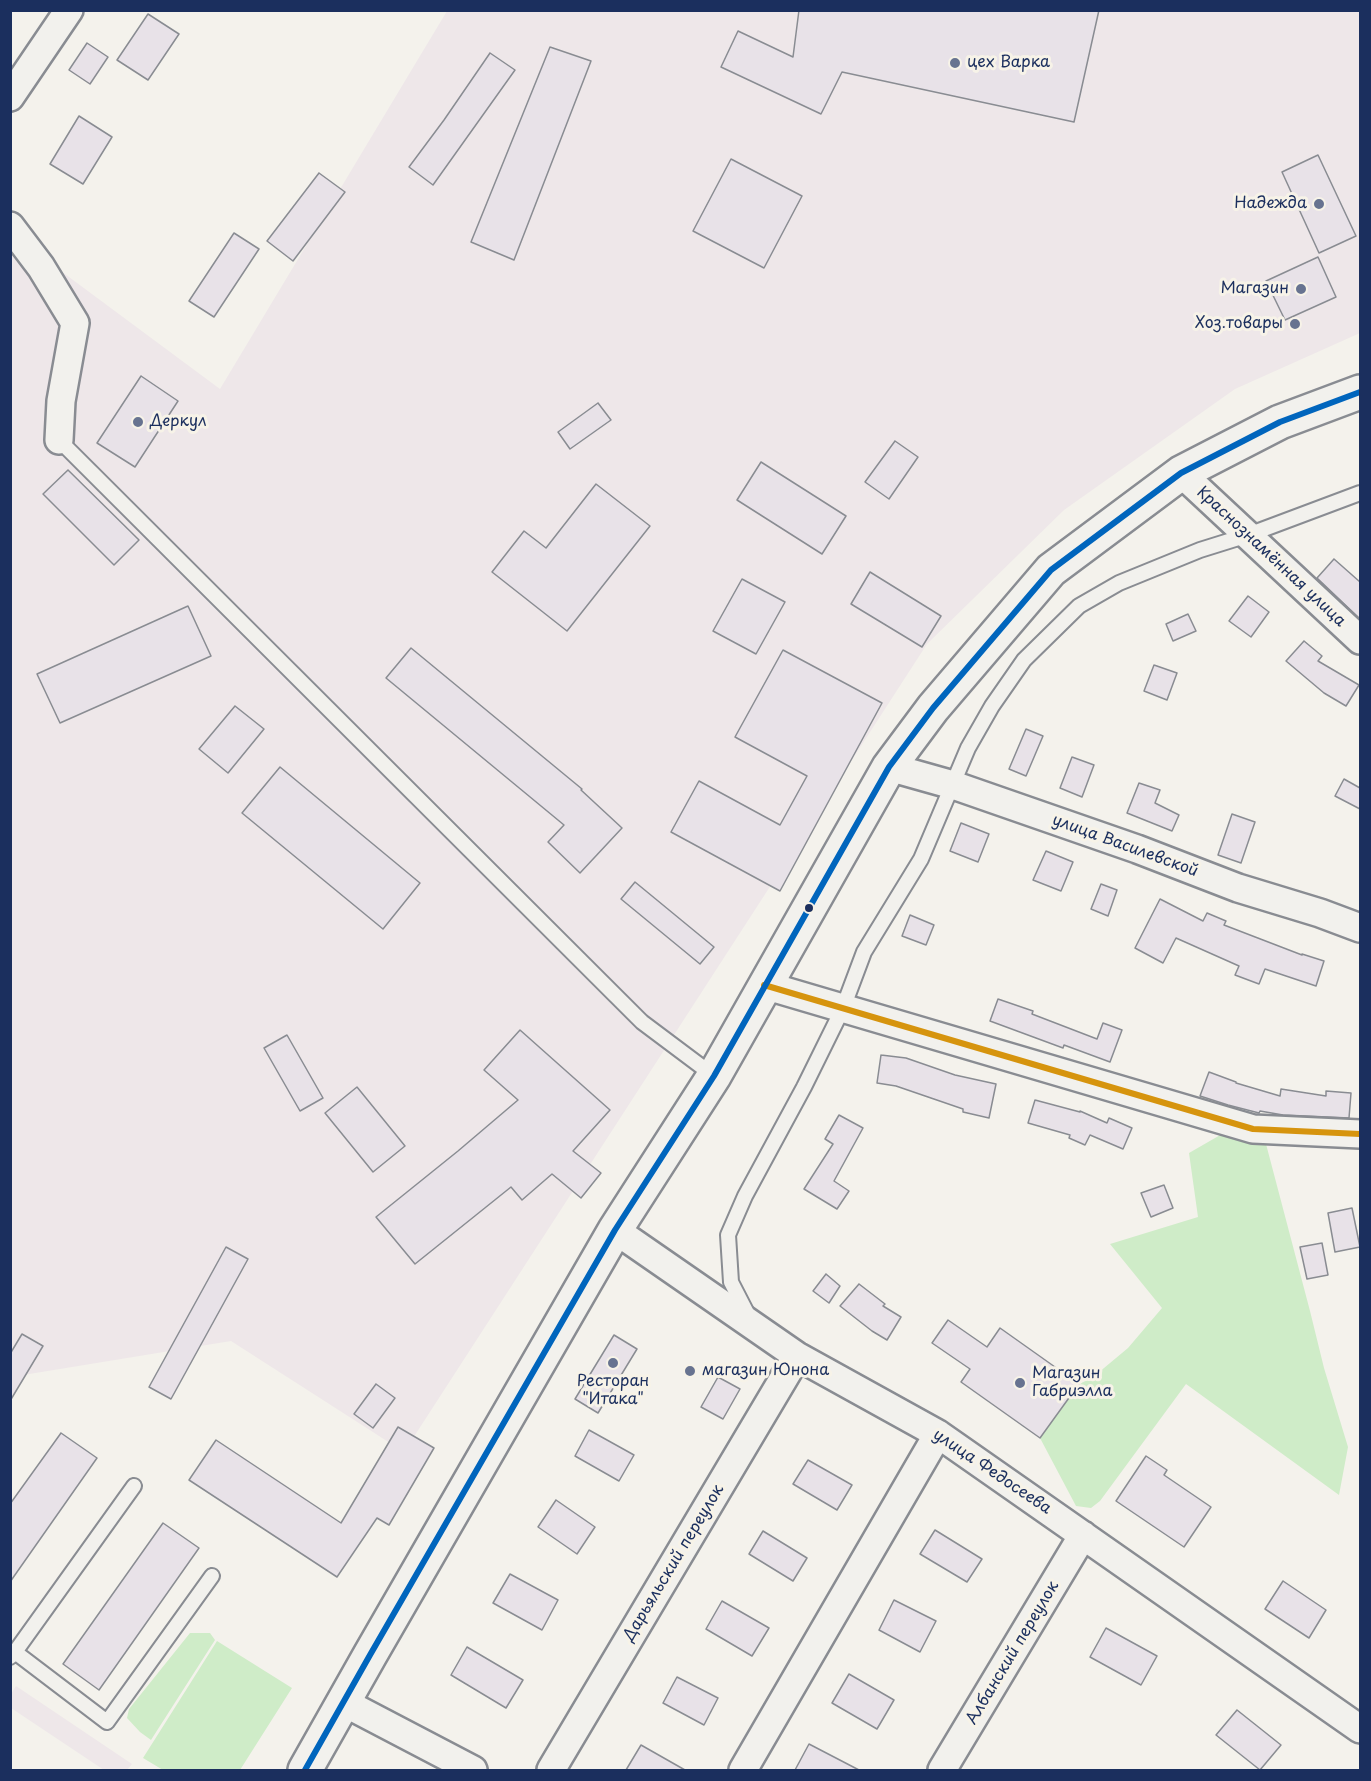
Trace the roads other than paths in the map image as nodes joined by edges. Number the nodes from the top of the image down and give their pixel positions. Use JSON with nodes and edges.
{"nodes":[{"id":1,"x":69,"y":10,"type":"edge"},
{"id":2,"x":10,"y":97,"type":"edge"},
{"id":3,"x":10,"y":226,"type":"edge"},
{"id":4,"x":1360,"y":392,"type":"edge"},
{"id":5,"x":59,"y":440,"type":"joint"},
{"id":6,"x":1181,"y":473,"type":"junction"},
{"id":7,"x":1360,"y":493,"type":"edge"},
{"id":8,"x":1248,"y":535,"type":"junction"},
{"id":9,"x":1360,"y":640,"type":"edge"},
{"id":10,"x":889,"y":767,"type":"junction"},
{"id":11,"x":953,"y":785,"type":"junction"},
{"id":12,"x":1360,"y":928,"type":"edge"},
{"id":13,"x":764,"y":985,"type":"junction"},
{"id":14,"x":843,"y":1008,"type":"junction"},
{"id":15,"x":714,"y":1076,"type":"junction"},
{"id":16,"x":1360,"y":1134,"type":"edge"},
{"id":17,"x":615,"y":1230,"type":"junction"},
{"id":18,"x":753,"y":1326,"type":"junction"},
{"id":19,"x":797,"y":1356,"type":"junction"},
{"id":20,"x":938,"y":1434,"type":"junction"},
{"id":21,"x":134,"y":1486,"type":"dead end"},
{"id":22,"x":1083,"y":1535,"type":"junction"},
{"id":23,"x":212,"y":1576,"type":"dead end"},
{"id":24,"x":13,"y":1655,"type":"edge"},
{"id":25,"x":345,"y":1703,"type":"junction"},
{"id":26,"x":1360,"y":1729,"type":"edge"},
{"id":27,"x":305,"y":1770,"type":"edge"},
{"id":28,"x":473,"y":1770,"type":"edge"},
{"id":29,"x":551,"y":1770,"type":"edge"},
{"id":30,"x":743,"y":1770,"type":"edge"},
{"id":31,"x":942,"y":1770,"type":"edge"}],
"edges":[{"from":1,"to":2,"type":"street"},
{"from":3,"to":5,"type":"street"},
{"from":4,"to":6,"type":"main road"},
{"from":5,"to":15,"type":"lane"},
{"from":6,"to":8,"type":"street","name":"Краснознамённая улица"},
{"from":6,"to":10,"type":"main road"},
{"from":7,"to":8,"type":"lane"},
{"from":8,"to":9,"type":"street","name":"Краснознамённая улица"},
{"from":8,"to":11,"type":"lane"},
{"from":10,"to":11,"type":"street","name":"улица Василевской"},
{"from":10,"to":13,"type":"main road"},
{"from":11,"to":12,"type":"street","name":"улица Василевской"},
{"from":11,"to":14,"type":"lane"},
{"from":13,"to":14,"type":"street"},
{"from":13,"to":15,"type":"main road"},
{"from":14,"to":16,"type":"street"},
{"from":14,"to":18,"type":"lane"},
{"from":15,"to":17,"type":"main road"},
{"from":17,"to":18,"type":"street","name":"улица Федосеева"},
{"from":17,"to":25,"type":"main road"},
{"from":18,"to":19,"type":"street","name":"улица Федосеева"},
{"from":19,"to":20,"type":"street","name":"улица Федосеева"},
{"from":19,"to":29,"type":"street","name":"Дарьяльский переулок"},
{"from":20,"to":22,"type":"street","name":"улица Федосеева"},
{"from":20,"to":30,"type":"street"},
{"from":21,"to":24,"type":"lane"},
{"from":22,"to":26,"type":"street","name":"улица Федосеева"},
{"from":22,"to":31,"type":"street","name":"Албанский переулок"},
{"from":23,"to":24,"type":"lane"},
{"from":25,"to":27,"type":"main road"},
{"from":25,"to":28,"type":"street"}]}
